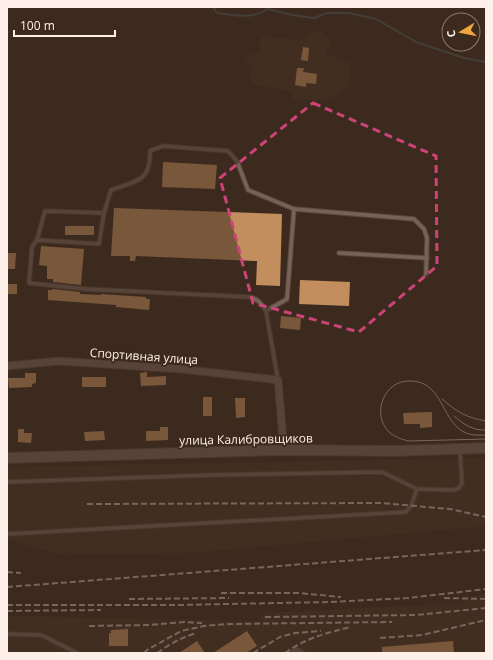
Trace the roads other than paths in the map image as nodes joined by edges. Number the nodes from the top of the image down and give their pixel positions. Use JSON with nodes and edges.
{"nodes":[{"id":1,"x":294,"y":209,"type":"junction"},
{"id":2,"x":104,"y":213,"type":"junction"},
{"id":3,"x":37,"y":240,"type":"junction"},
{"id":4,"x":339,"y":253,"type":"dead end"},
{"id":5,"x":427,"y":258,"type":"junction"},
{"id":6,"x":426,"y":275,"type":"dead end"},
{"id":7,"x":266,"y":311,"type":"junction"},
{"id":8,"x":7,"y":366,"type":"edge"},
{"id":9,"x":278,"y":380,"type":"junction"},
{"id":10,"x":486,"y":448,"type":"edge"},
{"id":11,"x":460,"y":449,"type":"junction"},
{"id":12,"x":284,"y":450,"type":"junction"},
{"id":13,"x":7,"y":458,"type":"edge"},
{"id":14,"x":7,"y":482,"type":"edge"},
{"id":15,"x":417,"y":489,"type":"junction"},
{"id":16,"x":7,"y":534,"type":"edge"},
{"id":17,"x":7,"y":634,"type":"edge"},
{"id":18,"x":77,"y":653,"type":"edge"},
{"id":19,"x":291,"y":653,"type":"edge"},
{"id":20,"x":303,"y":653,"type":"edge"}],
"edges":[{"from":1,"to":2,"type":"lane"},
{"from":1,"to":5,"type":"lane"},
{"from":1,"to":7,"type":"lane"},
{"from":2,"to":3,"type":"lane"},
{"from":2,"to":3,"type":"lane"},
{"from":3,"to":7,"type":"lane"},
{"from":4,"to":5,"type":"lane"},
{"from":5,"to":6,"type":"lane"},
{"from":7,"to":9,"type":"lane"},
{"from":8,"to":9,"type":"street","name":"Спортивная улица"},
{"from":9,"to":12,"type":"street"},
{"from":10,"to":11,"type":"street","name":"улица Калибровщиков"},
{"from":11,"to":12,"type":"street","name":"улица Калибровщиков"},
{"from":11,"to":15,"type":"lane"},
{"from":12,"to":13,"type":"street","name":"улица Калибровщиков"},
{"from":14,"to":15,"type":"lane"},
{"from":15,"to":16,"type":"lane"},
{"from":17,"to":18,"type":"lane"},
{"from":19,"to":20,"type":"lane"}]}
